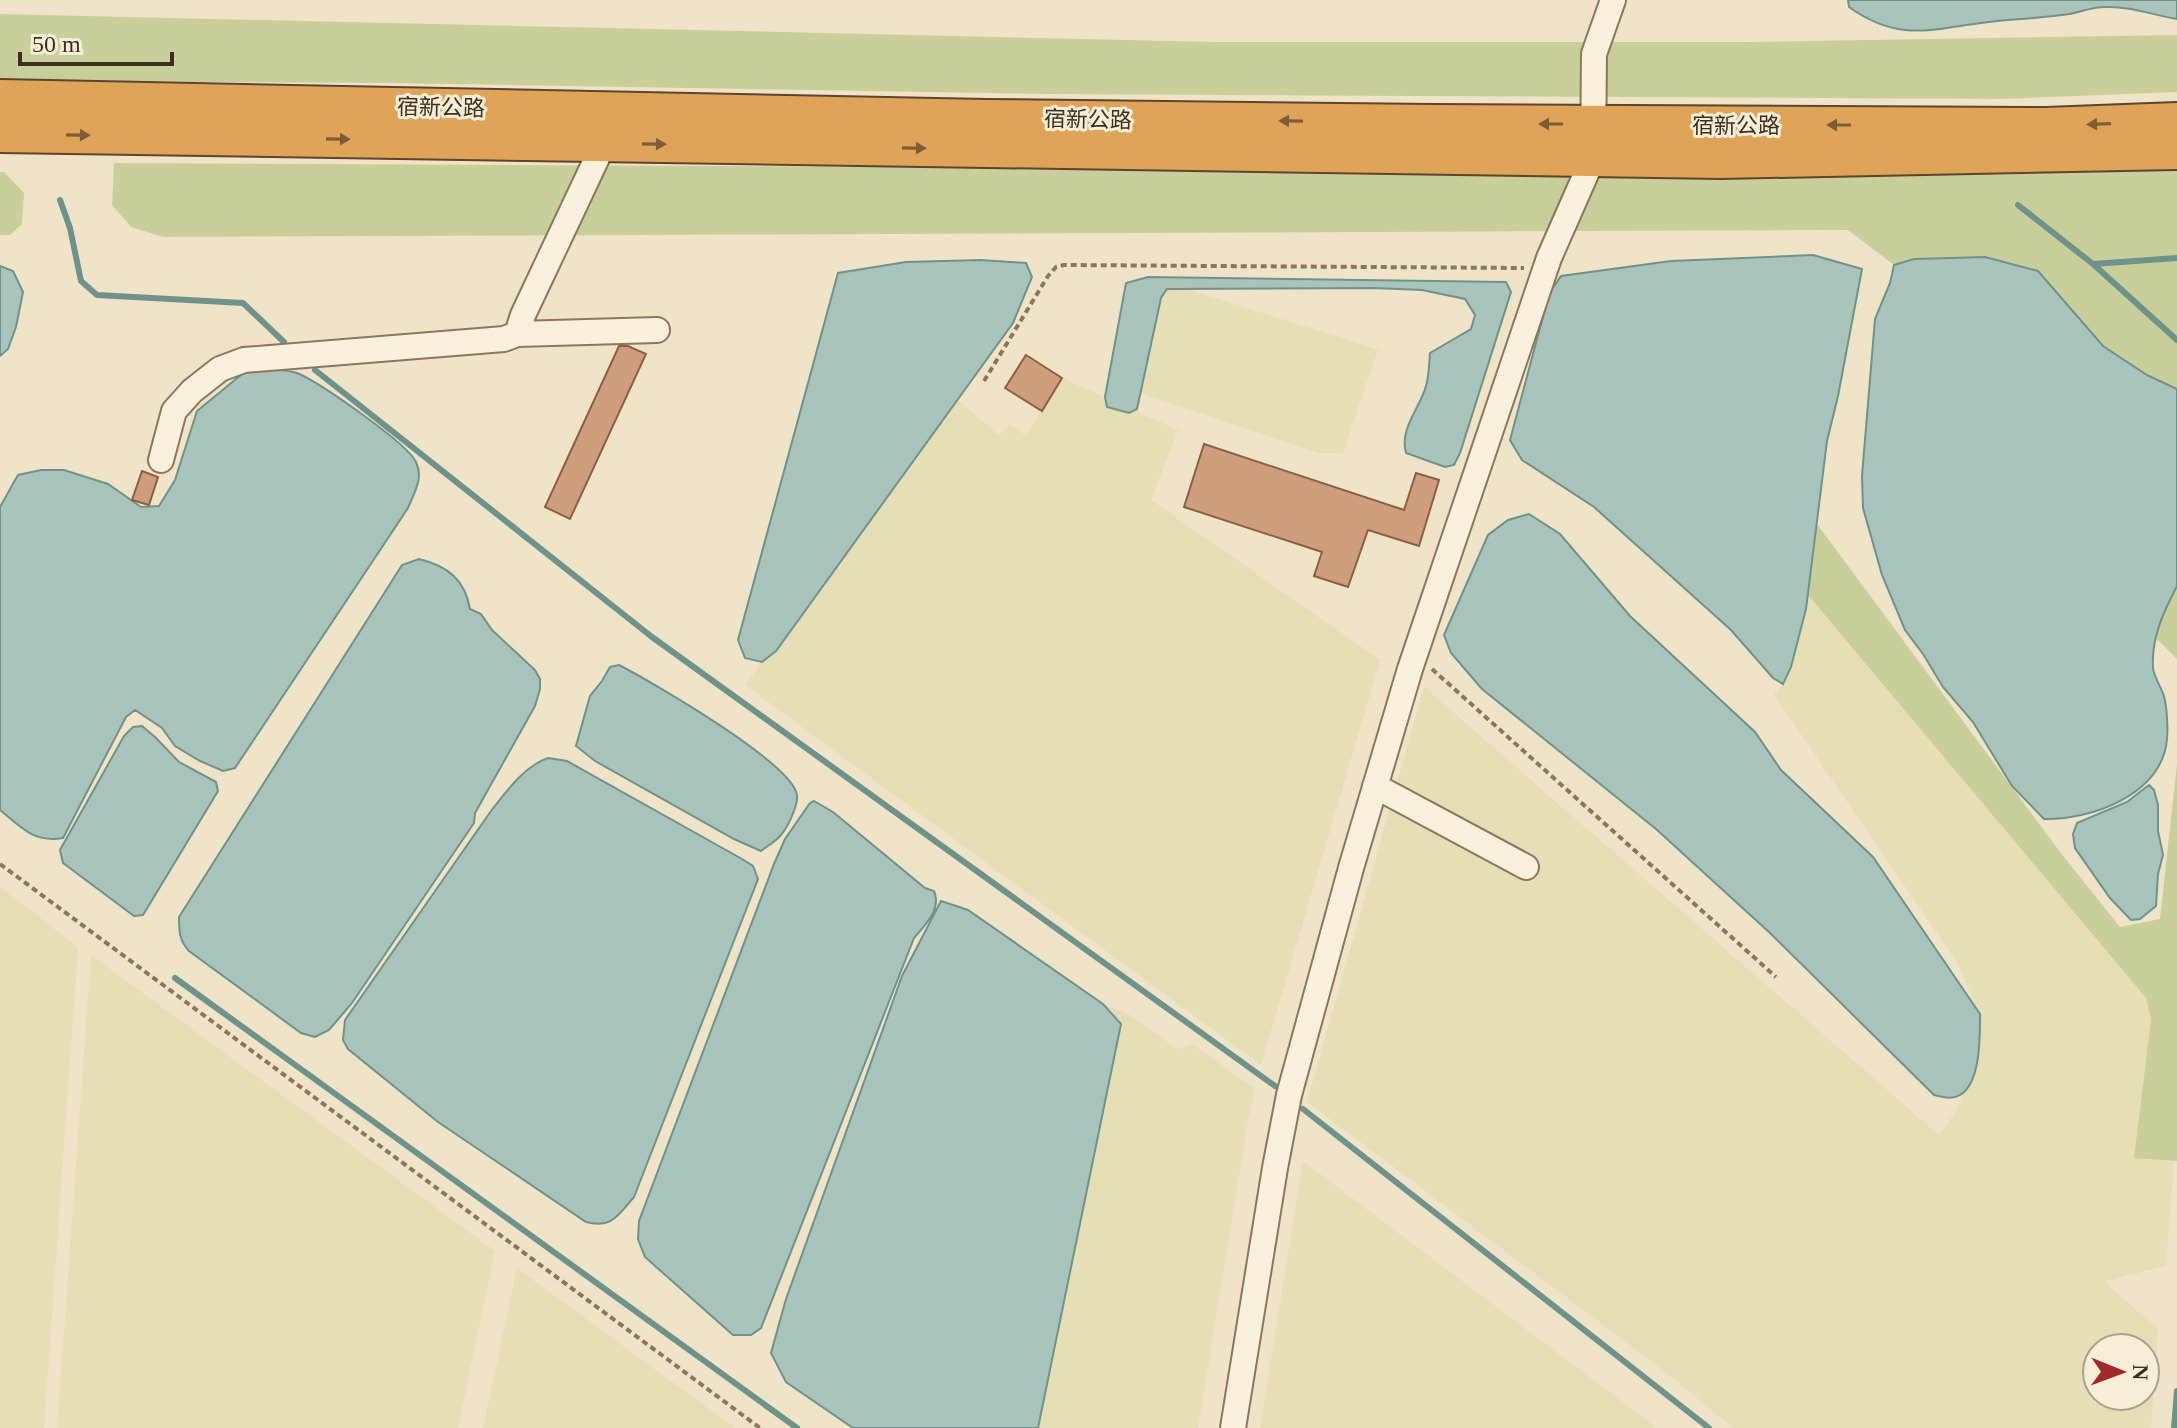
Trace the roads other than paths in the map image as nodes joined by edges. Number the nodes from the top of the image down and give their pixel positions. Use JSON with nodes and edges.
{"nodes":[{"id":1,"x":1613,"y":0,"type":"edge"},
{"id":2,"x":0,"y":98,"type":"edge"},
{"id":3,"x":2177,"y":121,"type":"edge"},
{"id":4,"x":0,"y":134,"type":"edge"},
{"id":5,"x":1593,"y":141,"type":"junction"},
{"id":6,"x":604,"y":143,"type":"junction"},
{"id":7,"x":2177,"y":151,"type":"edge"},
{"id":8,"x":657,"y":330,"type":"dead end"},
{"id":9,"x":517,"y":334,"type":"junction"},
{"id":10,"x":161,"y":460,"type":"dead end"},
{"id":11,"x":1375,"y":786,"type":"junction"},
{"id":12,"x":1526,"y":867,"type":"dead end"},
{"id":13,"x":1233,"y":1428,"type":"edge"}],
"edges":[{"from":1,"to":5,"type":"street"},
{"from":5,"to":2,"type":"highway","name":"宿新公路","one_way":true},
{"from":3,"to":5,"type":"highway","name":"宿新公路","one_way":true},
{"from":4,"to":6,"type":"highway","name":"宿新公路","one_way":true},
{"from":6,"to":5,"type":"highway","name":"宿新公路","one_way":true},
{"from":5,"to":7,"type":"highway","name":"宿新公路"},
{"from":5,"to":11,"type":"street"},
{"from":6,"to":9,"type":"street"},
{"from":8,"to":9,"type":"street"},
{"from":9,"to":10,"type":"street"},
{"from":11,"to":12,"type":"street"},
{"from":11,"to":13,"type":"street"}]}
